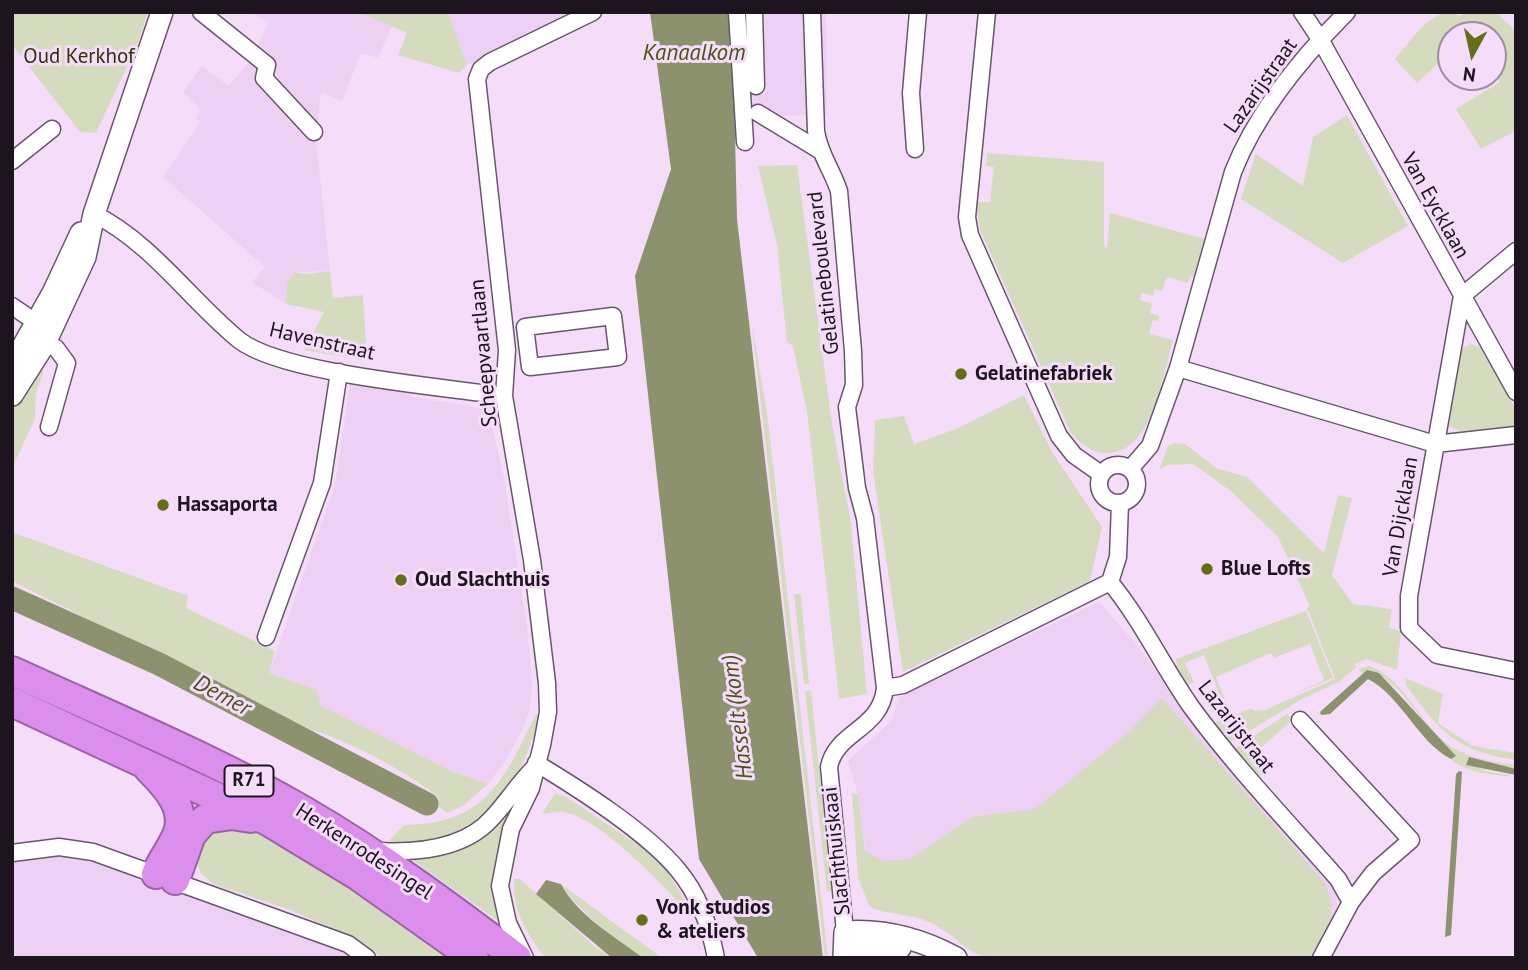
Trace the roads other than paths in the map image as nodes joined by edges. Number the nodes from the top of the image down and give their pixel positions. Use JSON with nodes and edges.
{"nodes":[{"id":1,"x":162,"y":12,"type":"edge"},
{"id":2,"x":201,"y":12,"type":"edge"},
{"id":3,"x":593,"y":12,"type":"edge"},
{"id":4,"x":737,"y":12,"type":"edge"},
{"id":5,"x":754,"y":12,"type":"edge"},
{"id":6,"x":812,"y":12,"type":"edge"},
{"id":7,"x":918,"y":12,"type":"edge"},
{"id":8,"x":987,"y":12,"type":"edge"},
{"id":9,"x":1302,"y":12,"type":"edge"},
{"id":10,"x":1347,"y":12,"type":"edge"},
{"id":11,"x":1320,"y":39,"type":"junction"},
{"id":12,"x":757,"y":86,"type":"dead end"},
{"id":13,"x":758,"y":113,"type":"dead end"},
{"id":14,"x":52,"y":129,"type":"dead end"},
{"id":15,"x":314,"y":132,"type":"dead end"},
{"id":16,"x":745,"y":142,"type":"dead end"},
{"id":17,"x":915,"y":149,"type":"dead end"},
{"id":18,"x":819,"y":150,"type":"junction"},
{"id":19,"x":12,"y":161,"type":"edge"},
{"id":20,"x":94,"y":214,"type":"junction"},
{"id":21,"x":1516,"y":251,"type":"edge"},
{"id":22,"x":1462,"y":296,"type":"junction"},
{"id":23,"x":12,"y":306,"type":"edge"},
{"id":24,"x":37,"y":334,"type":"junction"},
{"id":25,"x":618,"y":358,"type":"joint"},
{"id":26,"x":12,"y":366,"type":"edge"},
{"id":27,"x":1178,"y":368,"type":"junction"},
{"id":28,"x":339,"y":372,"type":"junction"},
{"id":29,"x":1516,"y":392,"type":"edge"},
{"id":30,"x":12,"y":395,"type":"edge"},
{"id":31,"x":505,"y":396,"type":"junction"},
{"id":32,"x":48,"y":427,"type":"dead end"},
{"id":33,"x":1516,"y":435,"type":"edge"},
{"id":34,"x":1435,"y":444,"type":"junction"},
{"id":35,"x":1130,"y":469,"type":"junction"},
{"id":36,"x":1101,"y":474,"type":"junction"},
{"id":37,"x":1120,"y":503,"type":"junction"},
{"id":38,"x":1110,"y":582,"type":"junction"},
{"id":39,"x":266,"y":637,"type":"dead end"},
{"id":40,"x":12,"y":671,"type":"edge"},
{"id":41,"x":1516,"y":671,"type":"edge"},
{"id":42,"x":885,"y":688,"type":"junction"},
{"id":43,"x":12,"y":702,"type":"edge"},
{"id":44,"x":1300,"y":720,"type":"dead end"},
{"id":45,"x":142,"y":761,"type":"junction"},
{"id":46,"x":535,"y":766,"type":"junction"},
{"id":47,"x":268,"y":821,"type":"junction"},
{"id":48,"x":368,"y":850,"type":"junction"},
{"id":49,"x":12,"y":853,"type":"edge"},
{"id":50,"x":165,"y":877,"type":"junction"},
{"id":51,"x":1351,"y":902,"type":"junction"},
{"id":52,"x":848,"y":949,"type":"edge"},
{"id":53,"x":367,"y":958,"type":"edge"},
{"id":54,"x":474,"y":958,"type":"edge"},
{"id":55,"x":517,"y":958,"type":"edge"},
{"id":56,"x":525,"y":958,"type":"edge"},
{"id":57,"x":716,"y":958,"type":"edge"},
{"id":58,"x":939,"y":958,"type":"edge"},
{"id":59,"x":956,"y":958,"type":"edge"},
{"id":60,"x":1321,"y":958,"type":"edge"}],
"edges":[{"from":1,"to":20,"type":"main road"},
{"from":2,"to":15,"type":"street"},
{"from":3,"to":31,"type":"street","name":"Scheepvaartlaan"},
{"from":4,"to":16,"type":"street"},
{"from":5,"to":12,"type":"street"},
{"from":6,"to":18,"type":"street","name":"Gelatineboulevard"},
{"from":7,"to":17,"type":"street"},
{"from":8,"to":36,"type":"street"},
{"from":9,"to":11,"type":"street","name":"Van Eycklaan"},
{"from":10,"to":11,"type":"street","name":"Lazarijstraat"},
{"from":11,"to":22,"type":"street","name":"Van Eycklaan"},
{"from":11,"to":27,"type":"street","name":"Lazarijstraat"},
{"from":13,"to":18,"type":"street"},
{"from":14,"to":19,"type":"street"},
{"from":18,"to":42,"type":"street","name":"Gelatineboulevard"},
{"from":20,"to":24,"type":"main road"},
{"from":20,"to":28,"type":"street","name":"Havenstraat"},
{"from":21,"to":22,"type":"street"},
{"from":22,"to":29,"type":"street","name":"Van Eycklaan"},
{"from":22,"to":34,"type":"street","name":"Van Dijcklaan"},
{"from":23,"to":24,"type":"street"},
{"from":24,"to":26,"type":"main road"},
{"from":24,"to":30,"type":"main road"},
{"from":24,"to":32,"type":"street"},
{"from":25,"to":25,"type":"street"},
{"from":27,"to":34,"type":"street"},
{"from":27,"to":35,"type":"street","name":"Lazarijstraat"},
{"from":28,"to":31,"type":"street","name":"Havenstraat"},
{"from":28,"to":39,"type":"street"},
{"from":31,"to":46,"type":"street","name":"Scheepvaartlaan"},
{"from":33,"to":34,"type":"street"},
{"from":34,"to":41,"type":"street","name":"Van Dijcklaan"},
{"from":35,"to":36,"type":"street"},
{"from":35,"to":37,"type":"street"},
{"from":36,"to":37,"type":"street"},
{"from":37,"to":38,"type":"street"},
{"from":38,"to":42,"type":"street"},
{"from":38,"to":51,"type":"street","name":"Lazarijstraat"},
{"from":40,"to":48,"type":"highway","name":"Herkenrodesingel","number":"R71"},
{"from":42,"to":52,"type":"street","name":"Slachthuiskaai"},
{"from":43,"to":45,"type":"highway","name":"Herkenrodesingel","number":"R71"},
{"from":44,"to":51,"type":"street"},
{"from":45,"to":47,"type":"highway","name":"Herkenrodesingel","number":"R71"},
{"from":45,"to":50,"type":"highway"},
{"from":46,"to":48,"type":"street"},
{"from":46,"to":56,"type":"street","name":"Scheepvaartlaan"},
{"from":46,"to":57,"type":"street"},
{"from":47,"to":50,"type":"highway"},
{"from":47,"to":54,"type":"highway","name":"Herkenrodesingel","number":"R71"},
{"from":48,"to":55,"type":"highway","name":"Herkenrodesingel","number":"R71"},
{"from":49,"to":50,"type":"street"},
{"from":50,"to":53,"type":"street"},
{"from":51,"to":60,"type":"street"},
{"from":52,"to":58,"type":"main road"},
{"from":52,"to":59,"type":"main road"}]}
